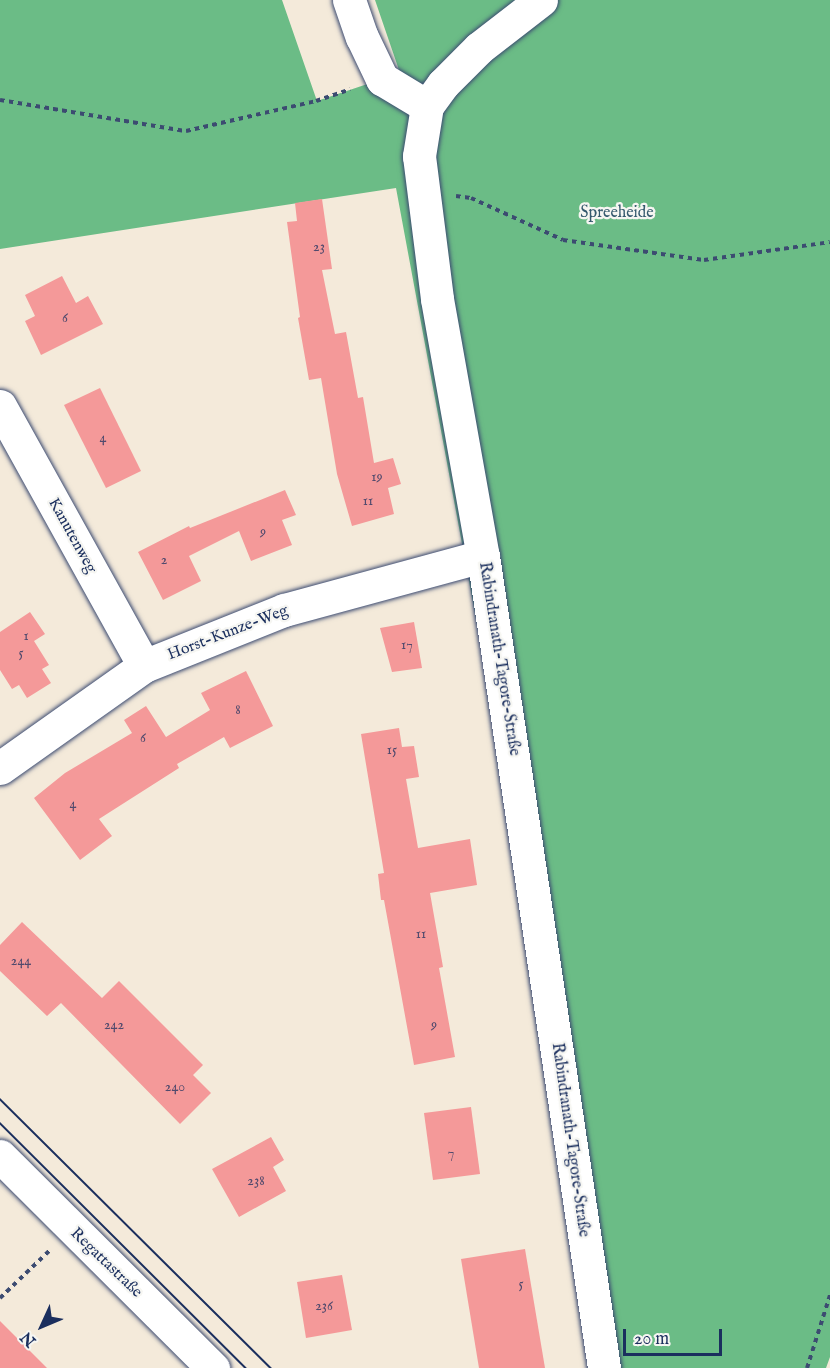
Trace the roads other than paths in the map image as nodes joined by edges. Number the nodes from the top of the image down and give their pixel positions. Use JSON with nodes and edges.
{"nodes":[{"id":1,"x":349,"y":0,"type":"edge"},
{"id":2,"x":541,"y":0,"type":"edge"},
{"id":3,"x":427,"y":106,"type":"junction"},
{"id":4,"x":0,"y":406,"type":"edge"},
{"id":5,"x":483,"y":556,"type":"junction"},
{"id":6,"x":144,"y":666,"type":"junction"},
{"id":7,"x":0,"y":768,"type":"edge"},
{"id":8,"x":0,"y":1156,"type":"edge"},
{"id":9,"x":213,"y":1368,"type":"edge"},
{"id":10,"x":604,"y":1368,"type":"edge"}],
"edges":[{"from":1,"to":3,"type":"street"},
{"from":2,"to":3,"type":"street","name":"Rabindranath-Tagore-Straße"},
{"from":3,"to":5,"type":"street","name":"Rabindranath-Tagore-Straße"},
{"from":4,"to":6,"type":"street","name":"Kanutenweg"},
{"from":5,"to":6,"type":"street","name":"Horst-Kunze-Weg"},
{"from":5,"to":10,"type":"street","name":"Rabindranath-Tagore-Straße"},
{"from":6,"to":7,"type":"street","name":"Horst-Kunze-Weg"},
{"from":8,"to":9,"type":"street","name":"Regattastraße"}]}
